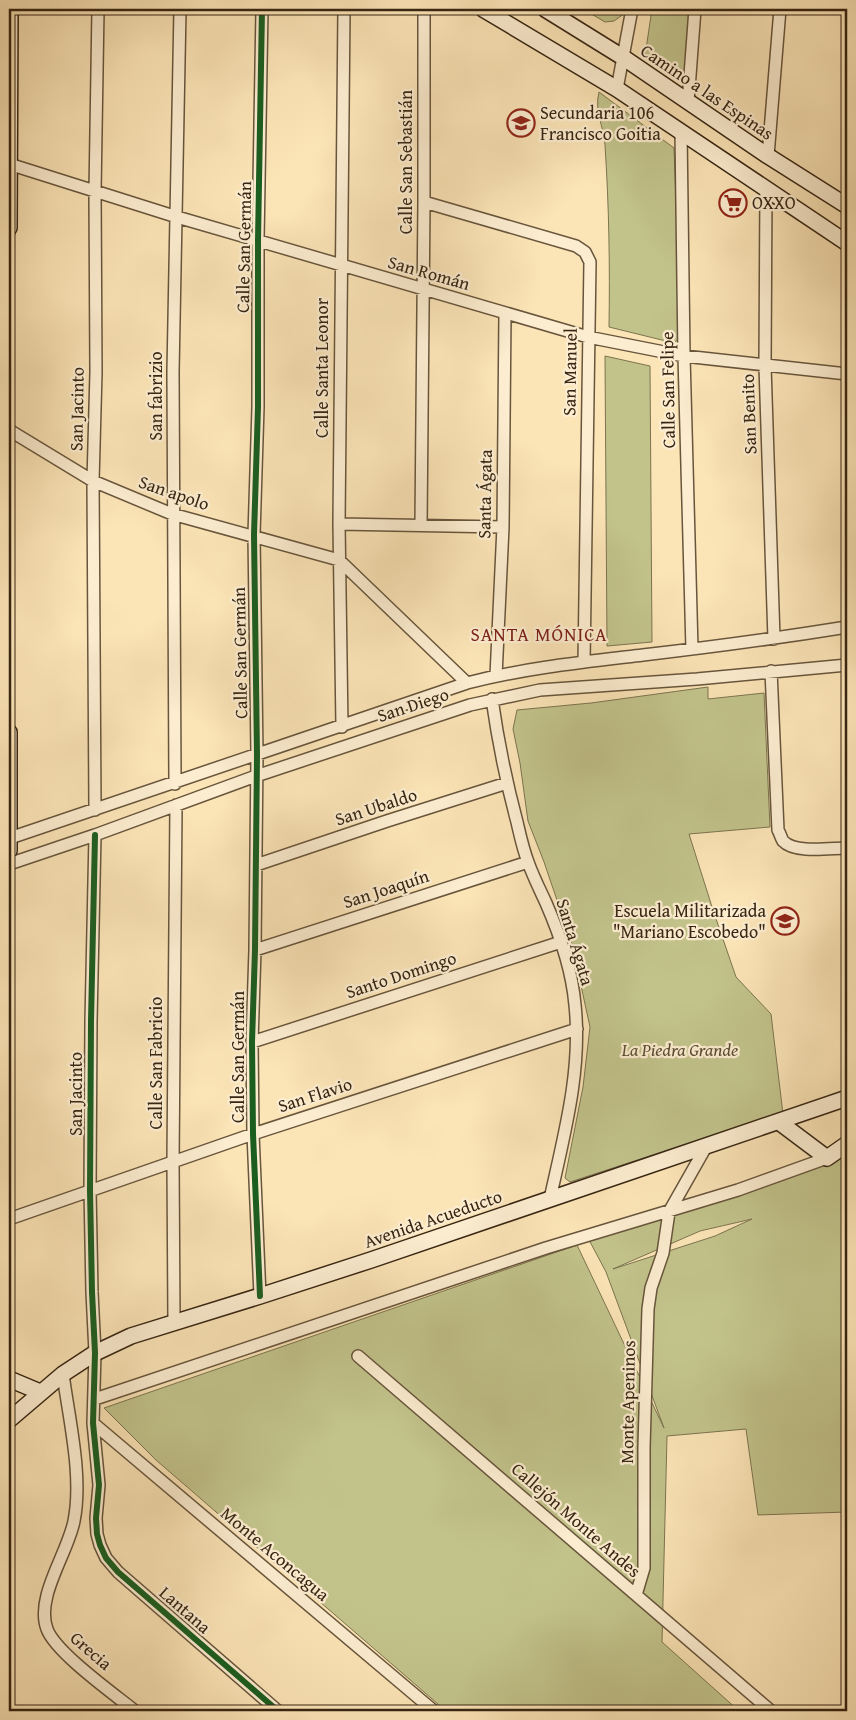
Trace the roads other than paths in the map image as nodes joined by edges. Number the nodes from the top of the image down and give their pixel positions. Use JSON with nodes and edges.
{"nodes":[{"id":1,"x":10,"y":9,"type":"edge"},
{"id":2,"x":98,"y":9,"type":"edge"},
{"id":3,"x":180,"y":9,"type":"edge"},
{"id":4,"x":262,"y":9,"type":"edge"},
{"id":5,"x":344,"y":9,"type":"edge"},
{"id":6,"x":424,"y":9,"type":"edge"},
{"id":7,"x":483,"y":9,"type":"edge"},
{"id":8,"x":546,"y":9,"type":"edge"},
{"id":9,"x":632,"y":9,"type":"edge"},
{"id":10,"x":695,"y":9,"type":"edge"},
{"id":11,"x":780,"y":9,"type":"edge"},
{"id":12,"x":624,"y":58,"type":"junction"},
{"id":13,"x":617,"y":89,"type":"junction"},
{"id":14,"x":688,"y":102,"type":"junction"},
{"id":15,"x":682,"y":131,"type":"junction"},
{"id":16,"x":768,"y":156,"type":"junction"},
{"id":17,"x":9,"y":164,"type":"edge"},
{"id":18,"x":766,"y":188,"type":"junction"},
{"id":19,"x":95,"y":192,"type":"junction"},
{"id":20,"x":424,"y":202,"type":"junction"},
{"id":21,"x":847,"y":206,"type":"edge"},
{"id":22,"x":177,"y":218,"type":"junction"},
{"id":23,"x":9,"y":228,"type":"edge"},
{"id":24,"x":258,"y":240,"type":"junction"},
{"id":25,"x":847,"y":243,"type":"edge"},
{"id":26,"x":341,"y":265,"type":"junction"},
{"id":27,"x":423,"y":288,"type":"junction"},
{"id":28,"x":505,"y":314,"type":"junction"},
{"id":29,"x":588,"y":337,"type":"junction"},
{"id":30,"x":684,"y":356,"type":"junction"},
{"id":31,"x":765,"y":366,"type":"junction"},
{"id":32,"x":847,"y":374,"type":"edge"},
{"id":33,"x":9,"y":430,"type":"edge"},
{"id":34,"x":93,"y":481,"type":"junction"},
{"id":35,"x":172,"y":514,"type":"junction"},
{"id":36,"x":339,"y":524,"type":"junction"},
{"id":37,"x":421,"y":525,"type":"junction"},
{"id":38,"x":503,"y":527,"type":"junction"},
{"id":39,"x":254,"y":536,"type":"junction"},
{"id":40,"x":339,"y":560,"type":"junction"},
{"id":41,"x":847,"y":627,"type":"edge"},
{"id":42,"x":774,"y":639,"type":"junction"},
{"id":43,"x":692,"y":649,"type":"junction"},
{"id":44,"x":584,"y":662,"type":"junction"},
{"id":45,"x":847,"y":664,"type":"edge"},
{"id":46,"x":771,"y":671,"type":"junction"},
{"id":47,"x":496,"y":676,"type":"junction"},
{"id":48,"x":467,"y":683,"type":"junction"},
{"id":49,"x":492,"y":700,"type":"junction"},
{"id":50,"x":342,"y":727,"type":"junction"},
{"id":51,"x":9,"y":732,"type":"edge"},
{"id":52,"x":256,"y":755,"type":"junction"},
{"id":53,"x":256,"y":776,"type":"junction"},
{"id":54,"x":507,"y":783,"type":"junction"},
{"id":55,"x":175,"y":784,"type":"junction"},
{"id":56,"x":176,"y":805,"type":"junction"},
{"id":57,"x":95,"y":810,"type":"junction"},
{"id":58,"x":95,"y":835,"type":"junction"},
{"id":59,"x":9,"y":845,"type":"edge"},
{"id":60,"x":847,"y":848,"type":"edge"},
{"id":61,"x":528,"y":862,"type":"junction"},
{"id":62,"x":9,"y":864,"type":"edge"},
{"id":63,"x":256,"y":865,"type":"junction"},
{"id":64,"x":561,"y":942,"type":"junction"},
{"id":65,"x":255,"y":950,"type":"junction"},
{"id":66,"x":577,"y":1029,"type":"junction"},
{"id":67,"x":252,"y":1042,"type":"junction"},
{"id":68,"x":847,"y":1098,"type":"edge"},
{"id":69,"x":779,"y":1122,"type":"junction"},
{"id":70,"x":253,"y":1134,"type":"junction"},
{"id":71,"x":847,"y":1144,"type":"edge"},
{"id":72,"x":708,"y":1145,"type":"junction"},
{"id":73,"x":827,"y":1158,"type":"junction"},
{"id":74,"x":173,"y":1162,"type":"junction"},
{"id":75,"x":90,"y":1190,"type":"junction"},
{"id":76,"x":550,"y":1199,"type":"junction"},
{"id":77,"x":670,"y":1212,"type":"junction"},
{"id":78,"x":9,"y":1219,"type":"edge"},
{"id":79,"x":260,"y":1296,"type":"junction"},
{"id":80,"x":174,"y":1321,"type":"junction"},
{"id":81,"x":96,"y":1353,"type":"junction"},
{"id":82,"x":358,"y":1356,"type":"dead end"},
{"id":83,"x":63,"y":1374,"type":"junction"},
{"id":84,"x":9,"y":1380,"type":"edge"},
{"id":85,"x":40,"y":1392,"type":"junction"},
{"id":86,"x":94,"y":1399,"type":"junction"},
{"id":87,"x":9,"y":1420,"type":"edge"},
{"id":88,"x":93,"y":1423,"type":"junction"},
{"id":89,"x":97,"y":1463,"type":"junction"},
{"id":90,"x":76,"y":1468,"type":"junction"},
{"id":91,"x":96,"y":1518,"type":"junction"},
{"id":92,"x":74,"y":1520,"type":"junction"},
{"id":93,"x":636,"y":1595,"type":"junction"},
{"id":94,"x":135,"y":1711,"type":"edge"},
{"id":95,"x":278,"y":1711,"type":"edge"},
{"id":96,"x":434,"y":1711,"type":"edge"},
{"id":97,"x":771,"y":1711,"type":"edge"}],
"edges":[{"from":1,"to":17,"type":"street"},
{"from":2,"to":19,"type":"street","name":"San Jacinto"},
{"from":3,"to":22,"type":"street","name":"San fabrizio"},
{"from":4,"to":24,"type":"street","name":"Calle San Germán"},
{"from":5,"to":26,"type":"street","name":"Calle Santa Leonor"},
{"from":6,"to":20,"type":"street","name":"Calle San Sebastián"},
{"from":7,"to":13,"type":"street"},
{"from":8,"to":12,"type":"street","name":"Camino a las Espinas"},
{"from":9,"to":12,"type":"street"},
{"from":10,"to":14,"type":"street"},
{"from":11,"to":16,"type":"street"},
{"from":12,"to":13,"type":"street"},
{"from":12,"to":14,"type":"street","name":"Camino a las Espinas"},
{"from":13,"to":15,"type":"street"},
{"from":14,"to":16,"type":"street","name":"Camino a las Espinas"},
{"from":15,"to":18,"type":"street"},
{"from":15,"to":30,"type":"street","name":"Calle San Felipe"},
{"from":16,"to":21,"type":"street","name":"Camino a las Espinas"},
{"from":17,"to":19,"type":"street","name":"San Román"},
{"from":17,"to":23,"type":"street"},
{"from":18,"to":25,"type":"street"},
{"from":18,"to":31,"type":"street","name":"San Benito"},
{"from":19,"to":22,"type":"street","name":"San Román"},
{"from":19,"to":34,"type":"street","name":"San Jacinto"},
{"from":20,"to":27,"type":"street","name":"Calle San Sebastián"},
{"from":20,"to":29,"type":"street","name":"San Manuel"},
{"from":22,"to":24,"type":"street","name":"San Román"},
{"from":22,"to":35,"type":"street","name":"San fabrizio"},
{"from":24,"to":26,"type":"street","name":"San Román"},
{"from":24,"to":39,"type":"street","name":"Calle San Germán"},
{"from":26,"to":27,"type":"street","name":"San Román"},
{"from":26,"to":36,"type":"street","name":"Calle Santa Leonor"},
{"from":27,"to":28,"type":"street","name":"San Román"},
{"from":27,"to":37,"type":"street","name":"Calle San Sebastián"},
{"from":28,"to":29,"type":"street","name":"San Román"},
{"from":28,"to":38,"type":"street","name":"Santa Ágata"},
{"from":29,"to":30,"type":"street","name":"San Román"},
{"from":29,"to":44,"type":"street","name":"San Manuel"},
{"from":30,"to":31,"type":"street","name":"San Román"},
{"from":30,"to":43,"type":"street","name":"Calle San Felipe"},
{"from":31,"to":32,"type":"street","name":"San Román"},
{"from":31,"to":42,"type":"street","name":"San Benito"},
{"from":33,"to":34,"type":"street","name":"San apolo"},
{"from":34,"to":35,"type":"street","name":"San apolo"},
{"from":34,"to":57,"type":"street","name":"San Jacinto"},
{"from":35,"to":39,"type":"street","name":"San apolo"},
{"from":35,"to":55,"type":"street","name":"San fabrizio"},
{"from":36,"to":37,"type":"street"},
{"from":36,"to":40,"type":"street","name":"Calle Santa Leonor"},
{"from":37,"to":38,"type":"street"},
{"from":38,"to":47,"type":"street","name":"Santa Ágata"},
{"from":39,"to":40,"type":"street","name":"San apolo"},
{"from":39,"to":52,"type":"street","name":"Calle San Germán"},
{"from":40,"to":48,"type":"street"},
{"from":40,"to":50,"type":"street","name":"Calle Santa Leonor"},
{"from":41,"to":42,"type":"street","name":"San Diego"},
{"from":42,"to":43,"type":"street","name":"San Diego"},
{"from":43,"to":44,"type":"street","name":"San Diego"},
{"from":44,"to":47,"type":"street","name":"San Diego"},
{"from":45,"to":46,"type":"street","name":"San Diego"},
{"from":46,"to":49,"type":"street","name":"San Diego"},
{"from":46,"to":60,"type":"street"},
{"from":47,"to":48,"type":"street","name":"San Diego"},
{"from":48,"to":50,"type":"street","name":"San Diego"},
{"from":49,"to":53,"type":"street","name":"San Diego"},
{"from":49,"to":54,"type":"street","name":"Santa Ágata"},
{"from":50,"to":52,"type":"street","name":"San Diego"},
{"from":51,"to":59,"type":"street"},
{"from":52,"to":53,"type":"street","name":"Calle San Germán"},
{"from":52,"to":55,"type":"street","name":"San Diego"},
{"from":53,"to":56,"type":"street","name":"San Diego"},
{"from":53,"to":63,"type":"street","name":"Calle San Germán"},
{"from":54,"to":61,"type":"street","name":"Santa Ágata"},
{"from":54,"to":63,"type":"street","name":"San Ubaldo"},
{"from":55,"to":57,"type":"street","name":"San Diego"},
{"from":56,"to":58,"type":"street","name":"San Diego"},
{"from":56,"to":74,"type":"street","name":"Calle San Fabricio"},
{"from":57,"to":59,"type":"street","name":"San Diego"},
{"from":58,"to":62,"type":"street","name":"San Diego"},
{"from":58,"to":75,"type":"street","name":"San Jacinto"},
{"from":61,"to":64,"type":"street","name":"Santa Ágata"},
{"from":61,"to":65,"type":"street","name":"San Joaquín"},
{"from":63,"to":65,"type":"street","name":"Calle San Germán"},
{"from":64,"to":66,"type":"street","name":"Santa Ágata"},
{"from":64,"to":67,"type":"street","name":"Santo Domingo"},
{"from":65,"to":67,"type":"street","name":"Calle San Germán"},
{"from":66,"to":70,"type":"street","name":"San Flavio"},
{"from":66,"to":76,"type":"street","name":"Santa Ágata"},
{"from":67,"to":70,"type":"street","name":"Calle San Germán"},
{"from":68,"to":69,"type":"street","name":"Avenida Acueducto"},
{"from":69,"to":72,"type":"street","name":"Avenida Acueducto"},
{"from":69,"to":73,"type":"street"},
{"from":70,"to":74,"type":"street","name":"San Flavio"},
{"from":70,"to":79,"type":"street","name":"Calle San Germán"},
{"from":71,"to":73,"type":"street"},
{"from":72,"to":76,"type":"street","name":"Avenida Acueducto"},
{"from":72,"to":77,"type":"street","name":"Monte Apeninos"},
{"from":73,"to":77,"type":"street"},
{"from":74,"to":75,"type":"street","name":"San Flavio"},
{"from":74,"to":80,"type":"street","name":"Calle San Fabricio"},
{"from":75,"to":78,"type":"street","name":"San Flavio"},
{"from":75,"to":81,"type":"street","name":"San Jacinto"},
{"from":76,"to":79,"type":"street","name":"Avenida Acueducto"},
{"from":77,"to":86,"type":"street"},
{"from":77,"to":93,"type":"street","name":"Monte Apeninos"},
{"from":79,"to":80,"type":"street","name":"Avenida Acueducto"},
{"from":80,"to":81,"type":"street","name":"Avenida Acueducto"},
{"from":81,"to":83,"type":"street","name":"Avenida Acueducto"},
{"from":81,"to":86,"type":"street","name":"San Jacinto"},
{"from":82,"to":93,"type":"street","name":"Callejón Monte Andes"},
{"from":83,"to":85,"type":"street","name":"Avenida Acueducto"},
{"from":83,"to":90,"type":"street","name":"Grecia"},
{"from":84,"to":85,"type":"street"},
{"from":85,"to":87,"type":"street","name":"Avenida Acueducto"},
{"from":86,"to":88,"type":"street","name":"San Jacinto"},
{"from":88,"to":89,"type":"street","name":"Lantana"},
{"from":88,"to":96,"type":"street","name":"Monte Aconcagua"},
{"from":89,"to":90,"type":"street"},
{"from":89,"to":91,"type":"street","name":"Lantana"},
{"from":90,"to":92,"type":"street","name":"Grecia"},
{"from":91,"to":92,"type":"street"},
{"from":91,"to":95,"type":"street","name":"Lantana"},
{"from":92,"to":94,"type":"street","name":"Grecia"},
{"from":93,"to":97,"type":"street","name":"Callejón Monte Andes"}]}
